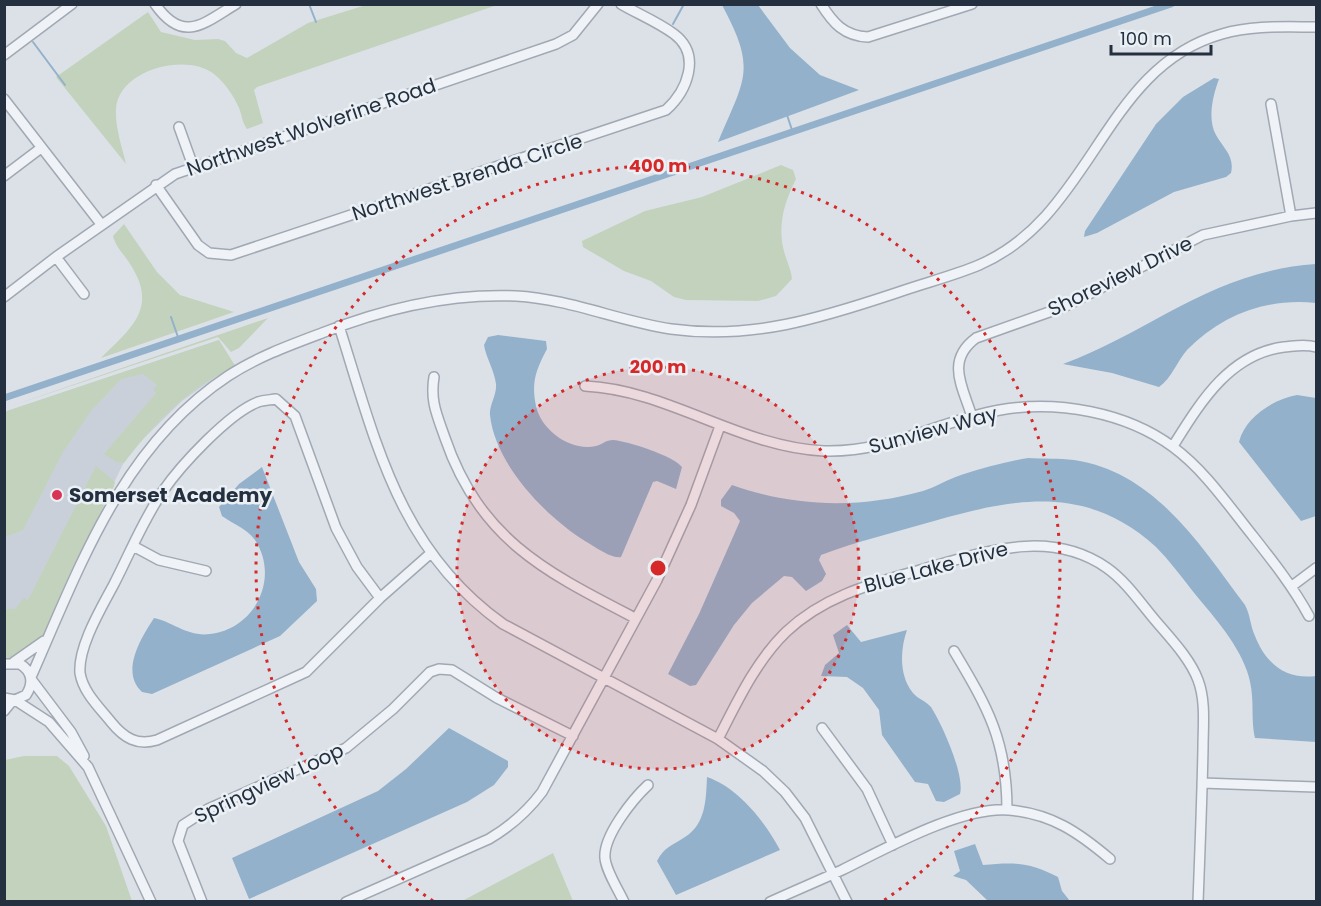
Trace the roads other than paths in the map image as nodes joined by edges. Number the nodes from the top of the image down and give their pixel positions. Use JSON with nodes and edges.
{"nodes":[{"id":1,"x":72,"y":4,"type":"edge"},
{"id":2,"x":155,"y":4,"type":"edge"},
{"id":3,"x":236,"y":4,"type":"edge"},
{"id":4,"x":598,"y":4,"type":"edge"},
{"id":5,"x":621,"y":4,"type":"edge"},
{"id":6,"x":821,"y":4,"type":"edge"},
{"id":7,"x":972,"y":4,"type":"edge"},
{"id":8,"x":1317,"y":27,"type":"edge"},
{"id":9,"x":4,"y":56,"type":"edge"},
{"id":10,"x":4,"y":99,"type":"edge"},
{"id":11,"x":1271,"y":104,"type":"dead end"},
{"id":12,"x":179,"y":127,"type":"dead end"},
{"id":13,"x":41,"y":148,"type":"junction"},
{"id":14,"x":193,"y":165,"type":"junction"},
{"id":15,"x":4,"y":176,"type":"edge"},
{"id":16,"x":156,"y":185,"type":"junction"},
{"id":17,"x":1317,"y":213,"type":"edge"},
{"id":18,"x":1291,"y":216,"type":"junction"},
{"id":19,"x":101,"y":224,"type":"junction"},
{"id":20,"x":56,"y":257,"type":"junction"},
{"id":21,"x":84,"y":294,"type":"dead end"},
{"id":22,"x":4,"y":297,"type":"edge"},
{"id":23,"x":339,"y":327,"type":"junction"},
{"id":24,"x":1317,"y":347,"type":"edge"},
{"id":25,"x":434,"y":377,"type":"dead end"},
{"id":26,"x":585,"y":386,"type":"dead end"},
{"id":27,"x":972,"y":417,"type":"junction"},
{"id":28,"x":720,"y":426,"type":"junction"},
{"id":29,"x":1173,"y":446,"type":"junction"},
{"id":30,"x":133,"y":546,"type":"junction"},
{"id":31,"x":431,"y":553,"type":"junction"},
{"id":32,"x":1317,"y":568,"type":"edge"},
{"id":33,"x":206,"y":571,"type":"dead end"},
{"id":34,"x":1292,"y":586,"type":"junction"},
{"id":35,"x":380,"y":598,"type":"junction"},
{"id":36,"x":1309,"y":616,"type":"dead end"},
{"id":37,"x":635,"y":618,"type":"junction"},
{"id":38,"x":46,"y":639,"type":"junction"},
{"id":39,"x":954,"y":651,"type":"dead end"},
{"id":40,"x":8,"y":663,"type":"edge"},
{"id":41,"x":31,"y":678,"type":"junction"},
{"id":42,"x":604,"y":678,"type":"junction"},
{"id":43,"x":11,"y":700,"type":"edge"},
{"id":44,"x":4,"y":711,"type":"edge"},
{"id":45,"x":822,"y":728,"type":"dead end"},
{"id":46,"x":573,"y":736,"type":"junction"},
{"id":47,"x":718,"y":739,"type":"junction"},
{"id":48,"x":88,"y":767,"type":"junction"},
{"id":49,"x":1202,"y":783,"type":"junction"},
{"id":50,"x":648,"y":785,"type":"dead end"},
{"id":51,"x":1317,"y":787,"type":"edge"},
{"id":52,"x":1007,"y":810,"type":"junction"},
{"id":53,"x":893,"y":845,"type":"junction"},
{"id":54,"x":1110,"y":859,"type":"dead end"},
{"id":55,"x":835,"y":873,"type":"junction"},
{"id":56,"x":151,"y":902,"type":"edge"},
{"id":57,"x":202,"y":902,"type":"edge"},
{"id":58,"x":346,"y":902,"type":"edge"},
{"id":59,"x":624,"y":902,"type":"edge"},
{"id":60,"x":770,"y":902,"type":"edge"},
{"id":61,"x":847,"y":902,"type":"edge"},
{"id":62,"x":1198,"y":902,"type":"edge"}],
"edges":[{"from":1,"to":9,"type":"street"},
{"from":2,"to":3,"type":"street"},
{"from":4,"to":14,"type":"street","name":"Northwest Wolverine Road"},
{"from":5,"to":16,"type":"street","name":"Northwest Brenda Circle"},
{"from":6,"to":7,"type":"street"},
{"from":8,"to":23,"type":"street"},
{"from":10,"to":13,"type":"street"},
{"from":11,"to":18,"type":"street"},
{"from":12,"to":14,"type":"street"},
{"from":13,"to":15,"type":"street"},
{"from":13,"to":19,"type":"street"},
{"from":14,"to":16,"type":"street","name":"Northwest Wolverine Road"},
{"from":16,"to":19,"type":"street","name":"Northwest Wolverine Road"},
{"from":17,"to":18,"type":"street","name":"Shoreview Drive"},
{"from":18,"to":27,"type":"street","name":"Shoreview Drive"},
{"from":19,"to":20,"type":"street","name":"Northwest Wolverine Road"},
{"from":20,"to":21,"type":"street"},
{"from":20,"to":22,"type":"street","name":"Northwest Wolverine Road"},
{"from":23,"to":31,"type":"street"},
{"from":23,"to":38,"type":"street"},
{"from":24,"to":29,"type":"street"},
{"from":25,"to":37,"type":"street"},
{"from":26,"to":28,"type":"street","name":"Sunview Way"},
{"from":27,"to":28,"type":"street","name":"Sunview Way"},
{"from":27,"to":29,"type":"street","name":"Sunview Way"},
{"from":28,"to":37,"type":"street"},
{"from":29,"to":34,"type":"street","name":"Sunview Way"},
{"from":30,"to":33,"type":"street"},
{"from":30,"to":35,"type":"street"},
{"from":30,"to":35,"type":"street"},
{"from":31,"to":35,"type":"street"},
{"from":31,"to":42,"type":"street"},
{"from":32,"to":34,"type":"street"},
{"from":34,"to":36,"type":"street","name":"Sunview Way"},
{"from":37,"to":42,"type":"street"},
{"from":38,"to":40,"type":"street"},
{"from":38,"to":41,"type":"street"},
{"from":39,"to":52,"type":"street"},
{"from":40,"to":41,"type":"street"},
{"from":41,"to":43,"type":"street"},
{"from":41,"to":48,"type":"street"},
{"from":42,"to":46,"type":"street"},
{"from":42,"to":47,"type":"street"},
{"from":43,"to":44,"type":"street"},
{"from":43,"to":48,"type":"street"},
{"from":45,"to":53,"type":"street"},
{"from":46,"to":57,"type":"street","name":"Springview Loop"},
{"from":46,"to":58,"type":"street"},
{"from":47,"to":49,"type":"street","name":"Blue Lake Drive"},
{"from":47,"to":55,"type":"street"},
{"from":48,"to":56,"type":"street"},
{"from":49,"to":51,"type":"street"},
{"from":49,"to":62,"type":"street","name":"Blue Lake Drive"},
{"from":50,"to":59,"type":"street"},
{"from":52,"to":53,"type":"street"},
{"from":52,"to":54,"type":"street"},
{"from":53,"to":55,"type":"street"},
{"from":55,"to":60,"type":"street"},
{"from":55,"to":61,"type":"street"}]}
